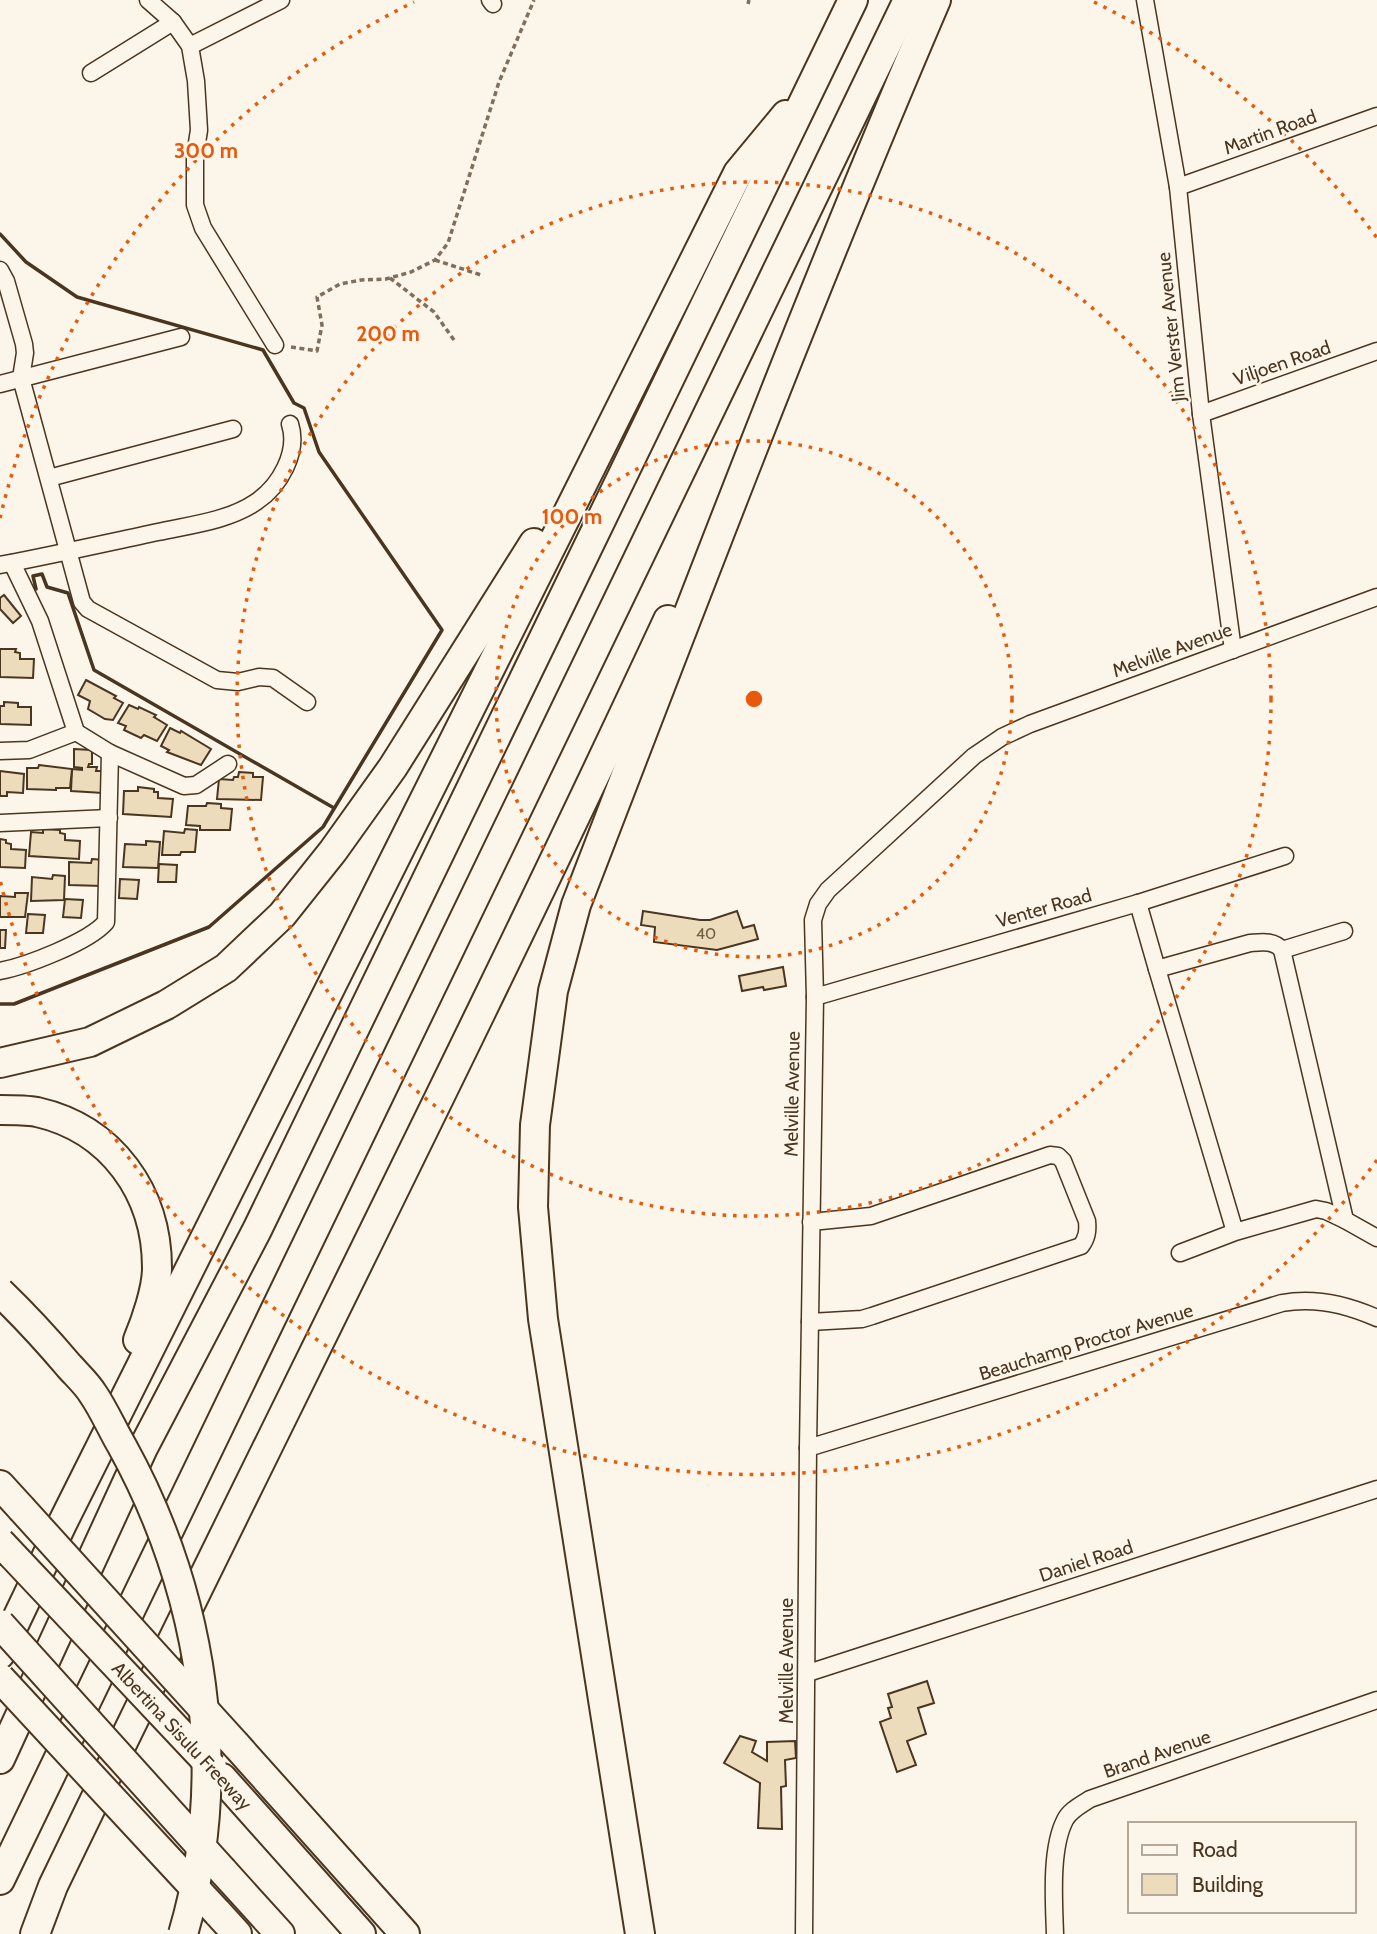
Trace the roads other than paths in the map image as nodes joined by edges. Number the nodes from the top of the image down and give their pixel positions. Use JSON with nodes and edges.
{"nodes":[{"id":1,"x":148,"y":0,"type":"edge"},
{"id":2,"x":281,"y":0,"type":"edge"},
{"id":3,"x":853,"y":0,"type":"edge"},
{"id":4,"x":908,"y":0,"type":"edge"},
{"id":5,"x":936,"y":0,"type":"edge"},
{"id":6,"x":1145,"y":0,"type":"edge"},
{"id":7,"x":173,"y":22,"type":"junction"},
{"id":8,"x":190,"y":46,"type":"junction"},
{"id":9,"x":91,"y":73,"type":"dead end"},
{"id":10,"x":816,"y":77,"type":"junction"},
{"id":11,"x":1377,"y":116,"type":"edge"},
{"id":12,"x":1178,"y":187,"type":"junction"},
{"id":13,"x":2,"y":278,"type":"edge"},
{"id":14,"x":181,"y":337,"type":"dead end"},
{"id":15,"x":275,"y":345,"type":"road end"},
{"id":16,"x":1377,"y":351,"type":"edge"},
{"id":17,"x":21,"y":378,"type":"junction"},
{"id":18,"x":0,"y":384,"type":"edge"},
{"id":19,"x":775,"y":389,"type":"junction"},
{"id":20,"x":619,"y":409,"type":"junction"},
{"id":21,"x":1201,"y":414,"type":"junction"},
{"id":22,"x":290,"y":424,"type":"dead end"},
{"id":23,"x":233,"y":429,"type":"dead end"},
{"id":24,"x":49,"y":478,"type":"junction"},
{"id":25,"x":70,"y":551,"type":"junction"},
{"id":26,"x":6,"y":564,"type":"edge"},
{"id":27,"x":1377,"y":597,"type":"edge"},
{"id":28,"x":1233,"y":650,"type":"junction"},
{"id":29,"x":307,"y":702,"type":"dead end"},
{"id":30,"x":76,"y":732,"type":"junction"},
{"id":31,"x":0,"y":751,"type":"edge"},
{"id":32,"x":110,"y":754,"type":"junction"},
{"id":33,"x":228,"y":764,"type":"dead end"},
{"id":34,"x":109,"y":818,"type":"junction"},
{"id":35,"x":0,"y":823,"type":"edge"},
{"id":36,"x":1285,"y":856,"type":"dead end"},
{"id":37,"x":1138,"y":902,"type":"junction"},
{"id":38,"x":1344,"y":931,"type":"dead end"},
{"id":39,"x":1282,"y":950,"type":"junction"},
{"id":40,"x":1157,"y":969,"type":"junction"},
{"id":41,"x":0,"y":971,"type":"edge"},
{"id":42,"x":815,"y":997,"type":"junction"},
{"id":43,"x":0,"y":1063,"type":"edge"},
{"id":44,"x":0,"y":1110,"type":"edge"},
{"id":45,"x":1345,"y":1220,"type":"junction"},
{"id":46,"x":811,"y":1222,"type":"junction"},
{"id":47,"x":1235,"y":1232,"type":"junction"},
{"id":48,"x":1377,"y":1238,"type":"edge"},
{"id":49,"x":1180,"y":1253,"type":"dead end"},
{"id":50,"x":0,"y":1292,"type":"edge"},
{"id":51,"x":1377,"y":1318,"type":"edge"},
{"id":52,"x":810,"y":1322,"type":"junction"},
{"id":53,"x":808,"y":1448,"type":"junction"},
{"id":54,"x":0,"y":1485,"type":"edge"},
{"id":55,"x":1377,"y":1489,"type":"edge"},
{"id":56,"x":62,"y":1524,"type":"junction"},
{"id":57,"x":0,"y":1542,"type":"edge"},
{"id":58,"x":0,"y":1625,"type":"edge"},
{"id":59,"x":0,"y":1654,"type":"edge"},
{"id":60,"x":808,"y":1673,"type":"junction"},
{"id":61,"x":0,"y":1678,"type":"edge"},
{"id":62,"x":1377,"y":1700,"type":"edge"},
{"id":63,"x":0,"y":1759,"type":"edge"},
{"id":64,"x":0,"y":1880,"type":"edge"},
{"id":65,"x":35,"y":1934,"type":"edge"},
{"id":66,"x":183,"y":1934,"type":"edge"},
{"id":67,"x":237,"y":1934,"type":"edge"},
{"id":68,"x":280,"y":1934,"type":"edge"},
{"id":69,"x":361,"y":1934,"type":"edge"},
{"id":70,"x":405,"y":1934,"type":"edge"},
{"id":71,"x":640,"y":1934,"type":"edge"},
{"id":72,"x":804,"y":1934,"type":"edge"},
{"id":73,"x":1055,"y":1934,"type":"edge"}],
"edges":[{"from":1,"to":7,"type":"street"},
{"from":2,"to":8,"type":"street"},
{"from":3,"to":10,"type":"highway"},
{"from":4,"to":64,"type":"highway"},
{"from":5,"to":19,"type":"highway"},
{"from":6,"to":12,"type":"street","name":"Jim Verster Avenue"},
{"from":7,"to":8,"type":"street"},
{"from":7,"to":9,"type":"street"},
{"from":8,"to":15,"type":"street"},
{"from":10,"to":20,"type":"highway"},
{"from":10,"to":63,"type":"highway"},
{"from":11,"to":12,"type":"street","name":"Martin Road"},
{"from":12,"to":21,"type":"street","name":"Jim Verster Avenue"},
{"from":13,"to":17,"type":"street"},
{"from":14,"to":17,"type":"street"},
{"from":16,"to":21,"type":"street","name":"Viljoen Road"},
{"from":17,"to":18,"type":"street"},
{"from":17,"to":24,"type":"street"},
{"from":19,"to":65,"type":"highway"},
{"from":19,"to":71,"type":"highway"},
{"from":20,"to":43,"type":"highway"},
{"from":20,"to":56,"type":"highway"},
{"from":21,"to":28,"type":"street","name":"Jim Verster Avenue"},
{"from":22,"to":25,"type":"street"},
{"from":23,"to":24,"type":"street"},
{"from":24,"to":25,"type":"street"},
{"from":25,"to":26,"type":"street"},
{"from":25,"to":29,"type":"street"},
{"from":26,"to":30,"type":"street"},
{"from":27,"to":28,"type":"street","name":"Melville Avenue"},
{"from":28,"to":42,"type":"street","name":"Melville Avenue"},
{"from":30,"to":31,"type":"street"},
{"from":30,"to":32,"type":"street"},
{"from":32,"to":33,"type":"street"},
{"from":32,"to":34,"type":"street"},
{"from":34,"to":35,"type":"street"},
{"from":34,"to":41,"type":"street"},
{"from":36,"to":37,"type":"street","name":"Venter Road"},
{"from":37,"to":40,"type":"street"},
{"from":37,"to":42,"type":"street","name":"Venter Road"},
{"from":38,"to":39,"type":"street"},
{"from":39,"to":40,"type":"street"},
{"from":39,"to":45,"type":"street"},
{"from":40,"to":47,"type":"street"},
{"from":42,"to":46,"type":"street","name":"Melville Avenue"},
{"from":44,"to":56,"type":"highway"},
{"from":45,"to":47,"type":"street"},
{"from":45,"to":48,"type":"street"},
{"from":46,"to":52,"type":"street","name":"Melville Avenue"},
{"from":46,"to":52,"type":"street"},
{"from":47,"to":49,"type":"street"},
{"from":50,"to":66,"type":"highway","bridge":true},
{"from":51,"to":53,"type":"street","name":"Beauchamp Proctor Avenue"},
{"from":52,"to":53,"type":"street","name":"Melville Avenue"},
{"from":53,"to":60,"type":"street","name":"Melville Avenue"},
{"from":54,"to":70,"type":"highway","bridge":true},
{"from":55,"to":60,"type":"street","name":"Daniel Road"},
{"from":56,"to":59,"type":"highway"},
{"from":57,"to":69,"type":"highway","name":"Albertina Sisulu Freeway","bridge":true},
{"from":58,"to":68,"type":"highway","bridge":true},
{"from":60,"to":72,"type":"street","name":"Melville Avenue"},
{"from":61,"to":67,"type":"highway","bridge":true},
{"from":62,"to":73,"type":"street","name":"Brand Avenue"}]}
